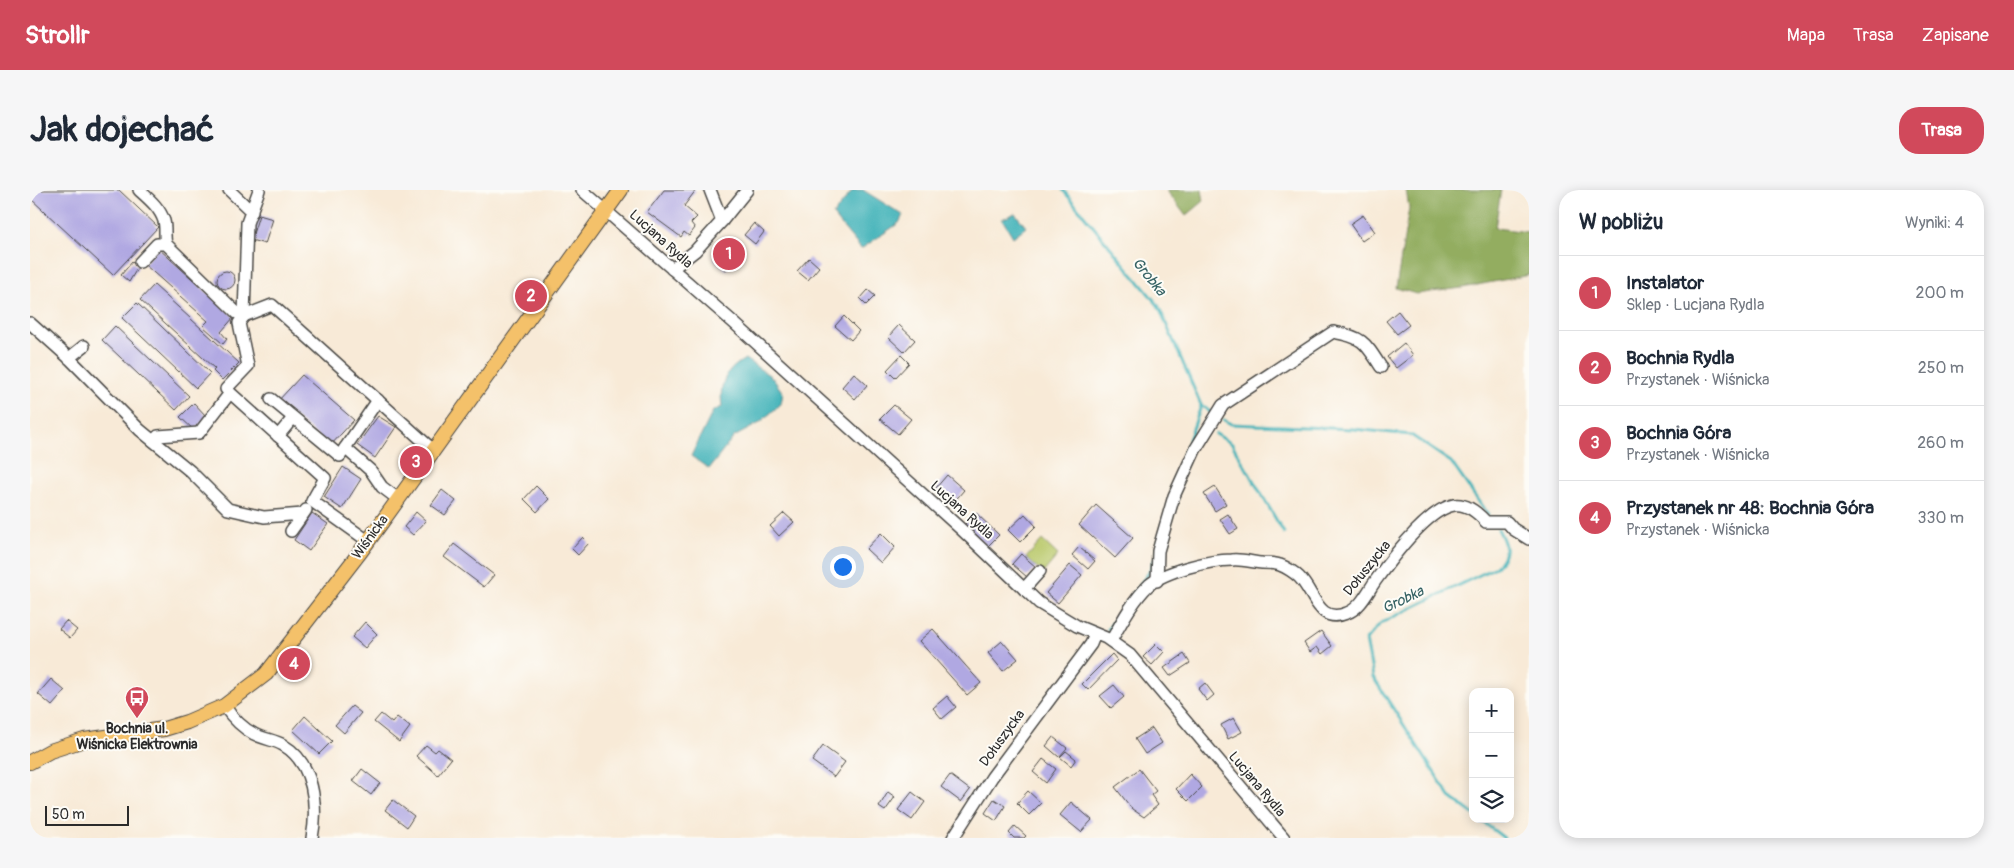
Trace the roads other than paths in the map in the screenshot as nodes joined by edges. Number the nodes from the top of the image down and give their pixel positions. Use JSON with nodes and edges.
{"nodes":[{"id":1,"x":139,"y":190,"type":"edge"},
{"id":2,"x":228,"y":190,"type":"edge"},
{"id":3,"x":259,"y":190,"type":"edge"},
{"id":4,"x":582,"y":190,"type":"edge"},
{"id":5,"x":622,"y":190,"type":"edge"},
{"id":6,"x":710,"y":190,"type":"edge"},
{"id":7,"x":747,"y":190,"type":"edge"},
{"id":8,"x":606,"y":211,"type":"junction"},
{"id":9,"x":252,"y":212,"type":"junction"},
{"id":10,"x":722,"y":221,"type":"junction"},
{"id":11,"x":166,"y":244,"type":"junction"},
{"id":12,"x":140,"y":262,"type":"dead end"},
{"id":13,"x":672,"y":269,"type":"junction"},
{"id":14,"x":244,"y":316,"type":"junction"},
{"id":15,"x":30,"y":323,"type":"edge"},
{"id":16,"x":84,"y":346,"type":"dead end"},
{"id":17,"x":69,"y":358,"type":"junction"},
{"id":18,"x":1381,"y":367,"type":"dead end"},
{"id":19,"x":230,"y":392,"type":"junction"},
{"id":20,"x":271,"y":399,"type":"dead end"},
{"id":21,"x":378,"y":400,"type":"junction"},
{"id":22,"x":293,"y":418,"type":"junction"},
{"id":23,"x":278,"y":436,"type":"junction"},
{"id":24,"x":154,"y":441,"type":"junction"},
{"id":25,"x":345,"y":448,"type":"junction"},
{"id":26,"x":433,"y":450,"type":"junction"},
{"id":27,"x":398,"y":499,"type":"junction"},
{"id":28,"x":312,"y":501,"type":"junction"},
{"id":29,"x":303,"y":514,"type":"junction"},
{"id":30,"x":291,"y":531,"type":"dead end"},
{"id":31,"x":1529,"y":539,"type":"edge"},
{"id":32,"x":368,"y":541,"type":"junction"},
{"id":33,"x":1040,"y":570,"type":"dead end"},
{"id":34,"x":1157,"y":581,"type":"junction"},
{"id":35,"x":1024,"y":589,"type":"junction"},
{"id":36,"x":1095,"y":634,"type":"junction"},
{"id":37,"x":1111,"y":642,"type":"junction"},
{"id":38,"x":224,"y":706,"type":"junction"},
{"id":39,"x":30,"y":762,"type":"edge"},
{"id":40,"x":312,"y":838,"type":"edge"},
{"id":41,"x":953,"y":838,"type":"edge"},
{"id":42,"x":1284,"y":838,"type":"edge"}],
"edges":[{"from":1,"to":11,"type":"street"},
{"from":2,"to":9,"type":"street"},
{"from":3,"to":9,"type":"street"},
{"from":4,"to":8,"type":"street","name":"Lucjana Rydla"},
{"from":5,"to":8,"type":"main road","name":"Wiśnicka"},
{"from":6,"to":10,"type":"street"},
{"from":7,"to":10,"type":"street"},
{"from":8,"to":13,"type":"street","name":"Lucjana Rydla"},
{"from":8,"to":26,"type":"main road","name":"Wiśnicka"},
{"from":9,"to":14,"type":"street"},
{"from":10,"to":13,"type":"street"},
{"from":11,"to":12,"type":"street"},
{"from":11,"to":14,"type":"street"},
{"from":13,"to":35,"type":"street","name":"Lucjana Rydla"},
{"from":14,"to":19,"type":"street"},
{"from":14,"to":21,"type":"street"},
{"from":15,"to":17,"type":"street"},
{"from":16,"to":17,"type":"street"},
{"from":17,"to":24,"type":"street"},
{"from":18,"to":34,"type":"street"},
{"from":19,"to":23,"type":"street"},
{"from":19,"to":24,"type":"street"},
{"from":20,"to":22,"type":"street"},
{"from":21,"to":25,"type":"street"},
{"from":21,"to":26,"type":"street"},
{"from":22,"to":23,"type":"street"},
{"from":22,"to":25,"type":"street"},
{"from":23,"to":28,"type":"street"},
{"from":24,"to":29,"type":"street"},
{"from":25,"to":27,"type":"street"},
{"from":26,"to":27,"type":"main road","name":"Wiśnicka"},
{"from":27,"to":32,"type":"main road","name":"Wiśnicka"},
{"from":28,"to":29,"type":"street"},
{"from":28,"to":32,"type":"street"},
{"from":29,"to":30,"type":"street"},
{"from":31,"to":34,"type":"street","name":"Dołuszycka"},
{"from":32,"to":38,"type":"main road","name":"Wiśnicka"},
{"from":33,"to":35,"type":"street"},
{"from":34,"to":37,"type":"street","name":"Dołuszycka"},
{"from":35,"to":36,"type":"street","name":"Lucjana Rydla"},
{"from":36,"to":37,"type":"street","name":"Lucjana Rydla"},
{"from":36,"to":41,"type":"street","name":"Dołuszycka"},
{"from":37,"to":42,"type":"street","name":"Lucjana Rydla"},
{"from":38,"to":39,"type":"main road","name":"Wiśnicka"},
{"from":38,"to":40,"type":"street"}]}
